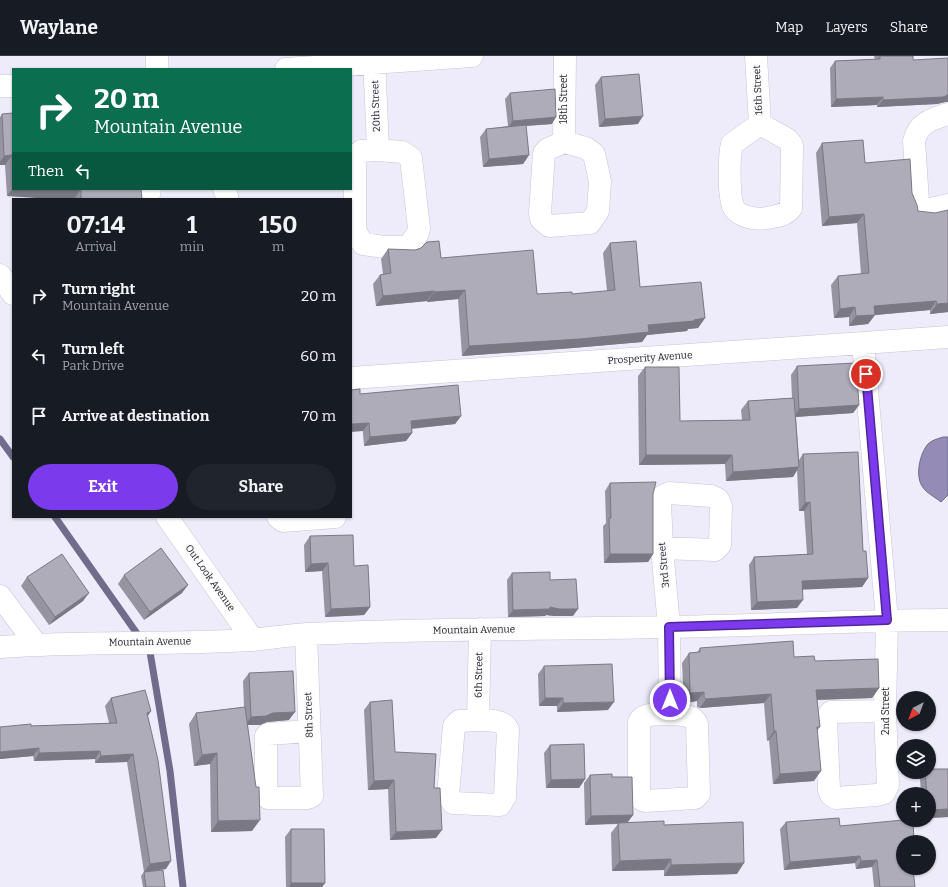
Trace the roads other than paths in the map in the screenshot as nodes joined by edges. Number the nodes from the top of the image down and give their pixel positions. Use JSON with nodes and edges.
{"nodes":[{"id":1,"x":156,"y":56,"type":"edge"},
{"id":2,"x":472,"y":56,"type":"edge"},
{"id":3,"x":565,"y":56,"type":"edge"},
{"id":4,"x":756,"y":56,"type":"edge"},
{"id":5,"x":375,"y":60,"type":"edge"},
{"id":6,"x":157,"y":68,"type":"edge"},
{"id":7,"x":296,"y":68,"type":"edge"},
{"id":8,"x":0,"y":86,"type":"edge"},
{"id":9,"x":12,"y":86,"type":"edge"},
{"id":10,"x":948,"y":114,"type":"edge"},
{"id":11,"x":760,"y":124,"type":"dead end"},
{"id":12,"x":564,"y":142,"type":"dead end"},
{"id":13,"x":378,"y":150,"type":"junction"},
{"id":14,"x":948,"y":205,"type":"edge"},
{"id":15,"x":0,"y":275,"type":"edge"},
{"id":16,"x":12,"y":293,"type":"edge"},
{"id":17,"x":948,"y":337,"type":"edge"},
{"id":18,"x":864,"y":344,"type":"junction"},
{"id":19,"x":352,"y":378,"type":"edge"},
{"id":20,"x":168,"y":518,"type":"edge"},
{"id":21,"x":279,"y":518,"type":"edge"},
{"id":22,"x":322,"y":518,"type":"edge"},
{"id":23,"x":662,"y":548,"type":"junction"},
{"id":24,"x":0,"y":596,"type":"edge"},
{"id":25,"x":887,"y":620,"type":"junction"},
{"id":26,"x":948,"y":620,"type":"edge"},
{"id":27,"x":669,"y":627,"type":"junction"},
{"id":28,"x":480,"y":629,"type":"junction"},
{"id":29,"x":306,"y":634,"type":"junction"},
{"id":30,"x":252,"y":640,"type":"junction"},
{"id":31,"x":36,"y":644,"type":"junction"},
{"id":32,"x":0,"y":647,"type":"edge"},
{"id":33,"x":885,"y":711,"type":"junction"},
{"id":34,"x":670,"y":714,"type":"dead end"},
{"id":35,"x":478,"y":720,"type":"dead end"},
{"id":36,"x":309,"y":731,"type":"junction"}],
"edges":[{"from":1,"to":6,"type":"street"},
{"from":2,"to":5,"type":"street"},
{"from":3,"to":12,"type":"street","name":"18th Street"},
{"from":4,"to":11,"type":"street","name":"16th Street"},
{"from":5,"to":7,"type":"street"},
{"from":5,"to":13,"type":"street","name":"20th Street"},
{"from":8,"to":9,"type":"street"},
{"from":10,"to":14,"type":"street"},
{"from":13,"to":13,"type":"street"},
{"from":15,"to":16,"type":"street"},
{"from":17,"to":18,"type":"street","name":"Prosperity Avenue"},
{"from":18,"to":19,"type":"street","name":"Prosperity Avenue"},
{"from":18,"to":25,"type":"street","name":"2nd Street"},
{"from":20,"to":30,"type":"street","name":"Out Look Avenue"},
{"from":21,"to":22,"type":"street"},
{"from":23,"to":23,"type":"street","name":"3rd Street"},
{"from":23,"to":27,"type":"street","name":"3rd Street"},
{"from":24,"to":31,"type":"street"},
{"from":25,"to":26,"type":"street","name":"Mountain Avenue"},
{"from":25,"to":27,"type":"street","name":"Mountain Avenue"},
{"from":25,"to":33,"type":"street","name":"2nd Street"},
{"from":27,"to":28,"type":"street","name":"Mountain Avenue"},
{"from":27,"to":34,"type":"street","name":"3rd Street"},
{"from":28,"to":29,"type":"street","name":"Mountain Avenue"},
{"from":28,"to":35,"type":"street","name":"6th Street"},
{"from":29,"to":30,"type":"street","name":"Mountain Avenue"},
{"from":29,"to":36,"type":"street","name":"8th Street"},
{"from":30,"to":31,"type":"street","name":"Mountain Avenue"},
{"from":31,"to":32,"type":"street","name":"Mountain Avenue"},
{"from":33,"to":33,"type":"street","name":"2nd Street"},
{"from":36,"to":36,"type":"street","name":"8th Street"}]}
